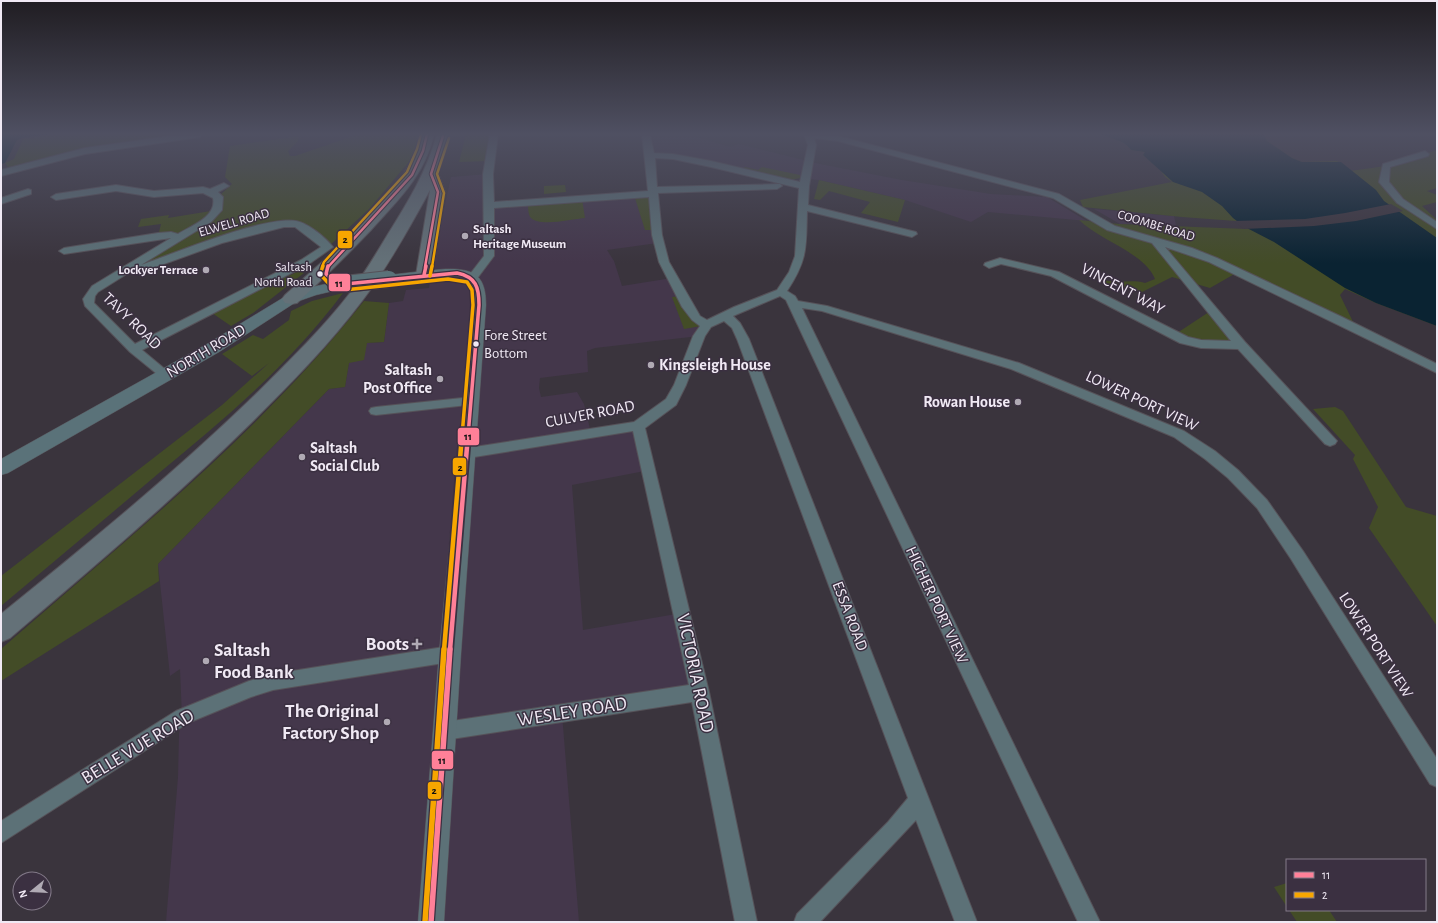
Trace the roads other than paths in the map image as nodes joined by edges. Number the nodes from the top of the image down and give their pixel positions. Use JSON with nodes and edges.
{"nodes":[{"id":1,"x":410,"y":177,"type":"edge"},
{"id":2,"x":430,"y":177,"type":"edge"},
{"id":3,"x":433,"y":177,"type":"edge"},
{"id":4,"x":489,"y":177,"type":"edge"},
{"id":5,"x":652,"y":177,"type":"edge"},
{"id":6,"x":770,"y":177,"type":"edge"},
{"id":7,"x":804,"y":177,"type":"edge"},
{"id":8,"x":985,"y":177,"type":"edge"},
{"id":9,"x":1385,"y":177,"type":"edge"},
{"id":10,"x":82,"y":181,"type":"dead end"},
{"id":11,"x":802,"y":184,"type":"junction"},
{"id":12,"x":224,"y":186,"type":"dead end"},
{"id":13,"x":211,"y":192,"type":"junction"},
{"id":14,"x":653,"y":192,"type":"junction"},
{"id":15,"x":28,"y":193,"type":"dead end"},
{"id":16,"x":78,"y":193,"type":"junction"},
{"id":17,"x":56,"y":197,"type":"dead end"},
{"id":18,"x":1,"y":201,"type":"edge"},
{"id":19,"x":489,"y":205,"type":"junction"},
{"id":20,"x":804,"y":206,"type":"junction"},
{"id":21,"x":1437,"y":226,"type":"edge"},
{"id":22,"x":912,"y":234,"type":"dead end"},
{"id":23,"x":178,"y":238,"type":"junction"},
{"id":24,"x":1156,"y":241,"type":"junction"},
{"id":25,"x":64,"y":251,"type":"dead end"},
{"id":26,"x":989,"y":265,"type":"dead end"},
{"id":27,"x":328,"y":266,"type":"junction"},
{"id":28,"x":117,"y":275,"type":"junction"},
{"id":29,"x":424,"y":276,"type":"junction"},
{"id":30,"x":472,"y":278,"type":"junction"},
{"id":31,"x":345,"y":284,"type":"junction"},
{"id":32,"x":780,"y":292,"type":"junction"},
{"id":33,"x":291,"y":299,"type":"junction"},
{"id":34,"x":794,"y":304,"type":"junction"},
{"id":35,"x":724,"y":316,"type":"junction"},
{"id":36,"x":708,"y":325,"type":"junction"},
{"id":37,"x":1241,"y":345,"type":"junction"},
{"id":38,"x":134,"y":349,"type":"junction"},
{"id":39,"x":1437,"y":369,"type":"edge"},
{"id":40,"x":166,"y":375,"type":"junction"},
{"id":41,"x":472,"y":402,"type":"junction"},
{"id":42,"x":376,"y":412,"type":"dead end"},
{"id":43,"x":638,"y":426,"type":"junction"},
{"id":44,"x":1330,"y":441,"type":"dead end"},
{"id":45,"x":468,"y":453,"type":"junction"},
{"id":46,"x":3,"y":463,"type":"edge"},
{"id":47,"x":1,"y":630,"type":"edge"},
{"id":48,"x":450,"y":654,"type":"junction"},
{"id":49,"x":700,"y":692,"type":"junction"},
{"id":50,"x":445,"y":732,"type":"junction"},
{"id":51,"x":1437,"y":777,"type":"edge"},
{"id":52,"x":919,"y":801,"type":"junction"},
{"id":53,"x":1,"y":833,"type":"edge"},
{"id":54,"x":430,"y":922,"type":"edge"},
{"id":55,"x":746,"y":922,"type":"edge"},
{"id":56,"x":805,"y":922,"type":"edge"},
{"id":57,"x":966,"y":922,"type":"edge"},
{"id":58,"x":1089,"y":922,"type":"edge"}],
"edges":[{"from":1,"to":27,"type":"highway"},
{"from":2,"to":47,"type":"highway"},
{"from":3,"to":29,"type":"highway"},
{"from":4,"to":19,"type":"street"},
{"from":5,"to":14,"type":"street"},
{"from":6,"to":11,"type":"street"},
{"from":7,"to":11,"type":"street"},
{"from":8,"to":24,"type":"street","name":"COOMBE ROAD"},
{"from":9,"to":21,"type":"street"},
{"from":10,"to":16,"type":"street"},
{"from":11,"to":14,"type":"street"},
{"from":11,"to":20,"type":"street"},
{"from":12,"to":13,"type":"street"},
{"from":13,"to":16,"type":"street"},
{"from":13,"to":23,"type":"street","name":"TAVY ROAD"},
{"from":14,"to":19,"type":"street"},
{"from":14,"to":36,"type":"street"},
{"from":15,"to":18,"type":"street"},
{"from":16,"to":17,"type":"street"},
{"from":19,"to":30,"type":"street"},
{"from":20,"to":22,"type":"street"},
{"from":20,"to":32,"type":"street"},
{"from":23,"to":25,"type":"street"},
{"from":23,"to":28,"type":"street","name":"TAVY ROAD"},
{"from":24,"to":37,"type":"street"},
{"from":24,"to":39,"type":"street","name":"COOMBE ROAD"},
{"from":26,"to":37,"type":"street","name":"VINCENT WAY"},
{"from":27,"to":31,"type":"highway"},
{"from":27,"to":33,"type":"highway"},
{"from":28,"to":38,"type":"street","name":"TAVY ROAD"},
{"from":28,"to":38,"type":"street","name":"ELWELL ROAD"},
{"from":29,"to":30,"type":"street"},
{"from":29,"to":31,"type":"main road","name":"NORTH ROAD","bridge":true},
{"from":30,"to":41,"type":"street"},
{"from":31,"to":33,"type":"main road","name":"NORTH ROAD"},
{"from":32,"to":34,"type":"street","name":"HIGHER PORT VIEW"},
{"from":32,"to":35,"type":"street","name":"CULVER ROAD"},
{"from":33,"to":40,"type":"main road","name":"NORTH ROAD"},
{"from":34,"to":51,"type":"street","name":"LOWER PORT VIEW"},
{"from":34,"to":58,"type":"street","name":"HIGHER PORT VIEW"},
{"from":35,"to":36,"type":"street","name":"CULVER ROAD"},
{"from":35,"to":52,"type":"street","name":"ESSA ROAD"},
{"from":36,"to":43,"type":"street","name":"CULVER ROAD"},
{"from":37,"to":44,"type":"street"},
{"from":38,"to":40,"type":"street","name":"TAVY ROAD"},
{"from":40,"to":46,"type":"main road","name":"NORTH ROAD"},
{"from":41,"to":42,"type":"street"},
{"from":41,"to":45,"type":"street"},
{"from":43,"to":45,"type":"street","name":"CULVER ROAD"},
{"from":43,"to":49,"type":"street","name":"VICTORIA ROAD"},
{"from":45,"to":48,"type":"street"},
{"from":48,"to":50,"type":"street"},
{"from":48,"to":53,"type":"street","name":"BELLE VUE ROAD"},
{"from":49,"to":50,"type":"street","name":"WESLEY ROAD"},
{"from":49,"to":55,"type":"street","name":"VICTORIA ROAD"},
{"from":50,"to":54,"type":"street"},
{"from":52,"to":56,"type":"street"},
{"from":52,"to":57,"type":"street","name":"ESSA ROAD"}]}
